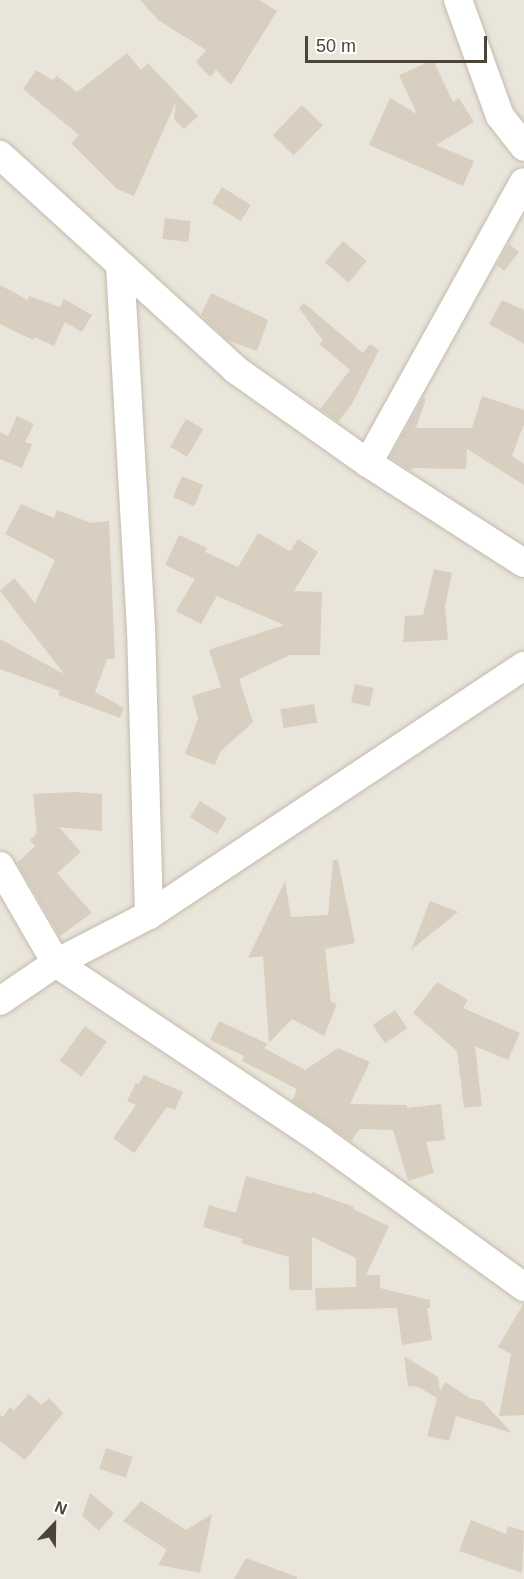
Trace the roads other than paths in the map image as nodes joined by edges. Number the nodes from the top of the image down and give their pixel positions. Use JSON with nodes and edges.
{"nodes":[{"id":1,"x":458,"y":0,"type":"edge"},
{"id":2,"x":524,"y":147,"type":"edge"},
{"id":3,"x":0,"y":155,"type":"edge"},
{"id":4,"x":524,"y":182,"type":"edge"},
{"id":5,"x":120,"y":265,"type":"junction"},
{"id":6,"x":368,"y":463,"type":"junction"},
{"id":7,"x":524,"y":563,"type":"edge"},
{"id":8,"x":524,"y":666,"type":"edge"},
{"id":9,"x":0,"y":866,"type":"edge"},
{"id":10,"x":149,"y":915,"type":"junction"},
{"id":11,"x":56,"y":963,"type":"junction"},
{"id":12,"x":0,"y":1001,"type":"edge"},
{"id":13,"x":524,"y":1287,"type":"edge"}],
"edges":[{"from":1,"to":2,"type":"street"},
{"from":3,"to":5,"type":"street"},
{"from":4,"to":6,"type":"street"},
{"from":5,"to":6,"type":"street"},
{"from":5,"to":10,"type":"street"},
{"from":6,"to":7,"type":"street"},
{"from":8,"to":10,"type":"street"},
{"from":9,"to":11,"type":"street"},
{"from":10,"to":11,"type":"street"},
{"from":11,"to":12,"type":"street"},
{"from":11,"to":13,"type":"street"}]}
